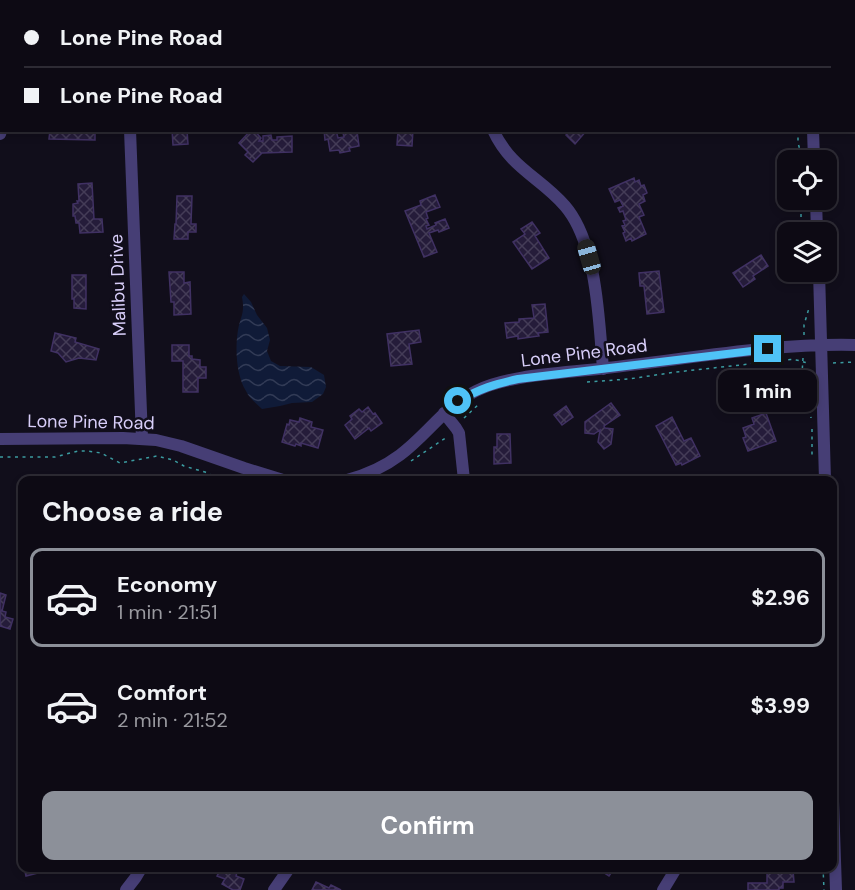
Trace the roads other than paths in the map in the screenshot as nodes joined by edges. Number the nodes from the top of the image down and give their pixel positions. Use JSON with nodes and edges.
{"nodes":[{"id":1,"x":130,"y":132,"type":"edge"},
{"id":2,"x":494,"y":132,"type":"edge"},
{"id":3,"x":813,"y":132,"type":"edge"},
{"id":4,"x":814,"y":150,"type":"edge"},
{"id":5,"x":819,"y":282,"type":"edge"},
{"id":6,"x":821,"y":345,"type":"junction"},
{"id":7,"x":855,"y":345,"type":"edge"},
{"id":8,"x":603,"y":369,"type":"junction"},
{"id":9,"x":444,"y":413,"type":"junction"},
{"id":10,"x":142,"y":438,"type":"junction"},
{"id":11,"x":0,"y":439,"type":"edge"},
{"id":12,"x":270,"y":476,"type":"edge"},
{"id":13,"x":359,"y":476,"type":"edge"},
{"id":14,"x":464,"y":476,"type":"edge"},
{"id":15,"x":825,"y":476,"type":"edge"},
{"id":16,"x":139,"y":872,"type":"edge"},
{"id":17,"x":287,"y":872,"type":"edge"},
{"id":18,"x":674,"y":872,"type":"edge"},
{"id":19,"x":835,"y":872,"type":"edge"},
{"id":20,"x":126,"y":890,"type":"edge"},
{"id":21,"x":274,"y":890,"type":"edge"},
{"id":22,"x":663,"y":890,"type":"edge"},
{"id":23,"x":836,"y":890,"type":"edge"}],
"edges":[{"from":1,"to":10,"type":"street","name":"Malibu Drive"},
{"from":2,"to":8,"type":"street"},
{"from":3,"to":4,"type":"street"},
{"from":5,"to":6,"type":"street"},
{"from":6,"to":7,"type":"street","name":"Lone Pine Road"},
{"from":6,"to":8,"type":"street","name":"Lone Pine Road"},
{"from":6,"to":15,"type":"street"},
{"from":8,"to":9,"type":"street","name":"Lone Pine Road"},
{"from":9,"to":13,"type":"street","name":"Lone Pine Road"},
{"from":9,"to":14,"type":"street"},
{"from":10,"to":11,"type":"street","name":"Lone Pine Road"},
{"from":10,"to":12,"type":"street","name":"Lone Pine Road"},
{"from":16,"to":20,"type":"street"},
{"from":17,"to":21,"type":"street"},
{"from":18,"to":22,"type":"street"},
{"from":19,"to":23,"type":"street"}]}
